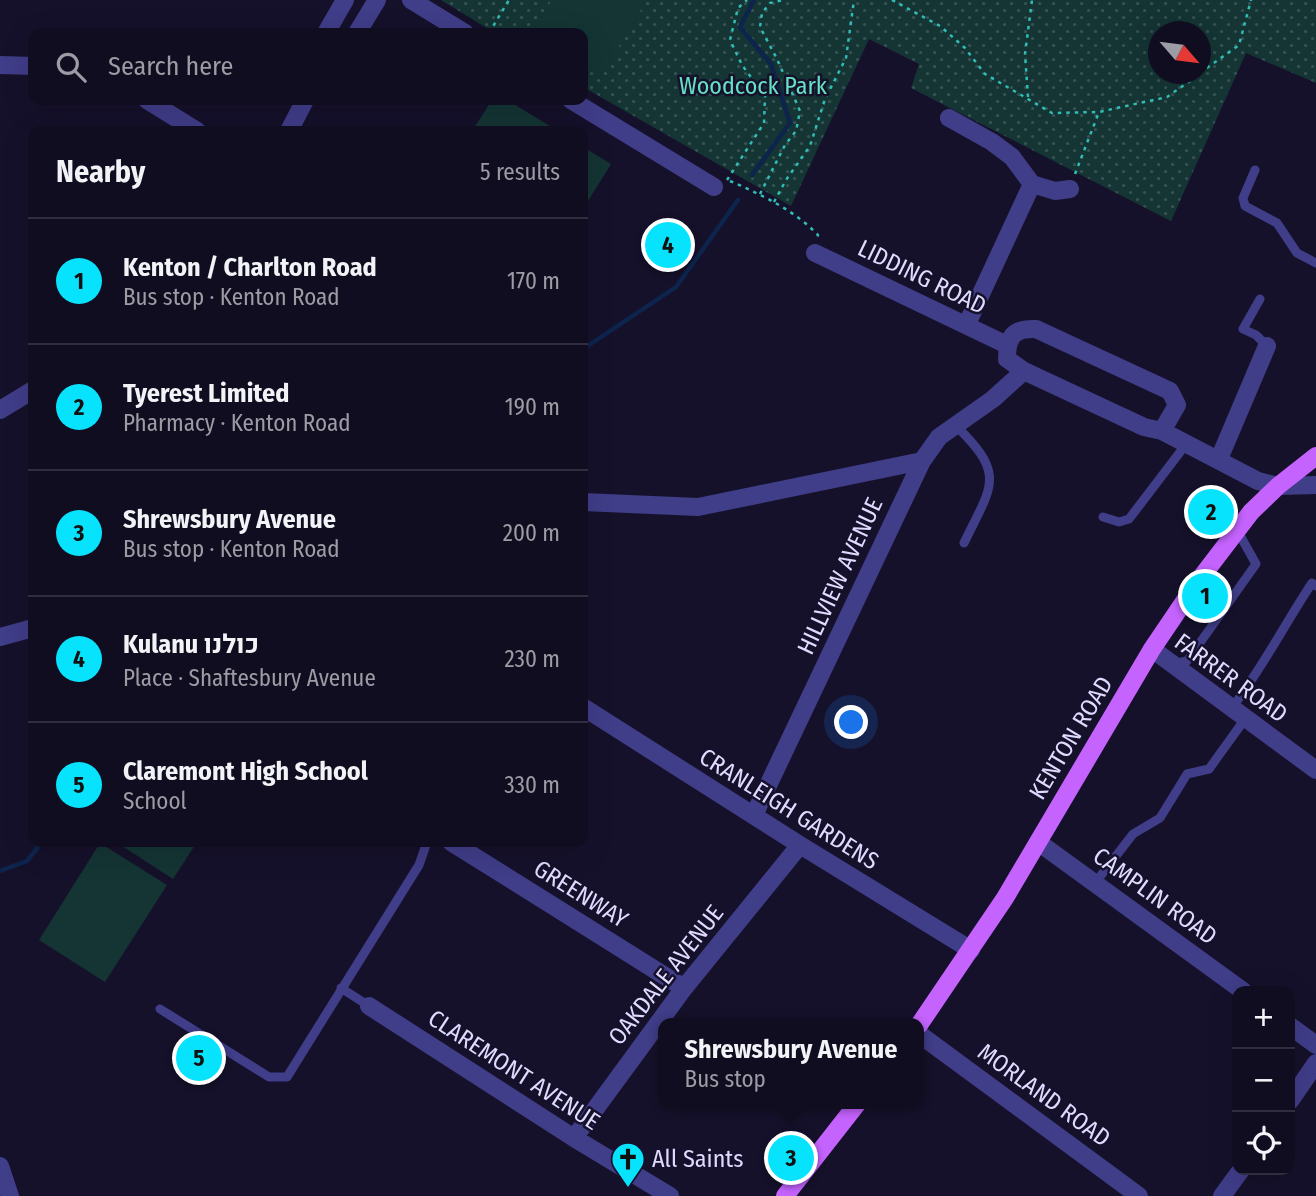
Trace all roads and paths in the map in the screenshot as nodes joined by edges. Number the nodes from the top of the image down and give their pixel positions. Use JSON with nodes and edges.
{"nodes":[{"id":1,"x":345,"y":0,"type":"edge"},
{"id":2,"x":377,"y":0,"type":"edge"},
{"id":3,"x":411,"y":0,"type":"edge"},
{"id":4,"x":509,"y":0,"type":"edge"},
{"id":5,"x":747,"y":0,"type":"edge"},
{"id":6,"x":783,"y":0,"type":"edge"},
{"id":7,"x":854,"y":0,"type":"edge"},
{"id":8,"x":892,"y":0,"type":"edge"},
{"id":9,"x":1032,"y":0,"type":"edge"},
{"id":10,"x":1251,"y":0,"type":"edge"},
{"id":11,"x":329,"y":28,"type":"edge"},
{"id":12,"x":361,"y":28,"type":"edge"},
{"id":13,"x":457,"y":28,"type":"edge"},
{"id":14,"x":492,"y":28,"type":"edge"},
{"id":15,"x":0,"y":65,"type":"edge"},
{"id":16,"x":1211,"y":65,"type":"edge"},
{"id":17,"x":28,"y":66,"type":"edge"},
{"id":18,"x":1184,"y":84,"type":"edge"},
{"id":19,"x":1028,"y":99,"type":"junction"},
{"id":20,"x":155,"y":105,"type":"edge"},
{"id":21,"x":302,"y":105,"type":"edge"},
{"id":22,"x":580,"y":105,"type":"edge"},
{"id":23,"x":1099,"y":112,"type":"junction"},
{"id":24,"x":949,"y":118,"type":"dead end"},
{"id":25,"x":189,"y":126,"type":"edge"},
{"id":26,"x":292,"y":126,"type":"edge"},
{"id":27,"x":1255,"y":170,"type":"dead end"},
{"id":28,"x":721,"y":183,"type":"junction"},
{"id":29,"x":1032,"y":184,"type":"junction"},
{"id":30,"x":1070,"y":189,"type":"joint"},
{"id":31,"x":760,"y":194,"type":"junction"},
{"id":32,"x":774,"y":202,"type":"junction"},
{"id":33,"x":815,"y":253,"type":"joint"},
{"id":34,"x":1316,"y":263,"type":"edge"},
{"id":35,"x":1261,"y":299,"type":"dead end"},
{"id":36,"x":967,"y":324,"type":"junction"},
{"id":37,"x":1267,"y":346,"type":"joint"},
{"id":38,"x":1007,"y":352,"type":"junction"},
{"id":39,"x":1024,"y":371,"type":"junction"},
{"id":40,"x":1005,"y":386,"type":"junction"},
{"id":41,"x":28,"y":393,"type":"edge"},
{"id":42,"x":0,"y":410,"type":"edge"},
{"id":43,"x":955,"y":425,"type":"junction"},
{"id":44,"x":1161,"y":431,"type":"junction"},
{"id":45,"x":1187,"y":443,"type":"junction"},
{"id":46,"x":1316,"y":456,"type":"edge"},
{"id":47,"x":1219,"y":459,"type":"junction"},
{"id":48,"x":922,"y":461,"type":"junction"},
{"id":49,"x":1316,"y":485,"type":"edge"},
{"id":50,"x":1278,"y":486,"type":"junction"},
{"id":51,"x":588,"y":502,"type":"edge"},
{"id":52,"x":1103,"y":517,"type":"dead end"},
{"id":53,"x":1237,"y":530,"type":"junction"},
{"id":54,"x":964,"y":543,"type":"dead end"},
{"id":55,"x":1316,"y":586,"type":"edge"},
{"id":56,"x":28,"y":629,"type":"edge"},
{"id":57,"x":0,"y":637,"type":"edge"},
{"id":58,"x":1152,"y":649,"type":"junction"},
{"id":59,"x":1172,"y":664,"type":"junction"},
{"id":60,"x":588,"y":709,"type":"edge"},
{"id":61,"x":1238,"y":714,"type":"junction"},
{"id":62,"x":1316,"y":769,"type":"edge"},
{"id":63,"x":754,"y":815,"type":"junction"},
{"id":64,"x":1038,"y":842,"type":"junction"},
{"id":65,"x":800,"y":845,"type":"junction"},
{"id":66,"x":425,"y":847,"type":"edge"},
{"id":67,"x":459,"y":847,"type":"edge"},
{"id":68,"x":1095,"y":883,"type":"junction"},
{"id":69,"x":971,"y":950,"type":"junction"},
{"id":70,"x":1236,"y":986,"type":"edge"},
{"id":71,"x":341,"y":988,"type":"junction"},
{"id":72,"x":684,"y":988,"type":"junction"},
{"id":73,"x":369,"y":1006,"type":"joint"},
{"id":74,"x":160,"y":1009,"type":"dead end"},
{"id":75,"x":662,"y":1018,"type":"edge"},
{"id":76,"x":924,"y":1018,"type":"edge"},
{"id":77,"x":658,"y":1023,"type":"edge"},
{"id":78,"x":1295,"y":1030,"type":"edge"},
{"id":79,"x":924,"y":1038,"type":"edge"},
{"id":80,"x":1316,"y":1045,"type":"edge"},
{"id":81,"x":1316,"y":1063,"type":"edge"},
{"id":82,"x":1295,"y":1094,"type":"edge"},
{"id":83,"x":854,"y":1109,"type":"edge"},
{"id":84,"x":574,"y":1138,"type":"junction"},
{"id":85,"x":0,"y":1166,"type":"edge"},
{"id":86,"x":1237,"y":1175,"type":"edge"},
{"id":87,"x":10,"y":1196,"type":"edge"},
{"id":88,"x":670,"y":1196,"type":"edge"},
{"id":89,"x":785,"y":1196,"type":"edge"},
{"id":90,"x":1139,"y":1196,"type":"edge"},
{"id":91,"x":1222,"y":1196,"type":"edge"}],
"edges":[{"from":1,"to":11,"type":"street"},
{"from":2,"to":12,"type":"street"},
{"from":3,"to":13,"type":"street"},
{"from":4,"to":14,"type":"path"},
{"from":5,"to":28,"type":"path"},
{"from":6,"to":31,"type":"path"},
{"from":7,"to":32,"type":"path"},
{"from":8,"to":19,"type":"path"},
{"from":9,"to":19,"type":"path"},
{"from":10,"to":16,"type":"path"},
{"from":15,"to":17,"type":"street"},
{"from":18,"to":23,"type":"path"},
{"from":19,"to":23,"type":"path"},
{"from":20,"to":25,"type":"street"},
{"from":21,"to":26,"type":"street"},
{"from":22,"to":28,"type":"street"},
{"from":23,"to":30,"type":"path"},
{"from":24,"to":29,"type":"street"},
{"from":27,"to":34,"type":"lane"},
{"from":28,"to":31,"type":"path"},
{"from":29,"to":30,"type":"street"},
{"from":29,"to":36,"type":"street"},
{"from":31,"to":32,"type":"path"},
{"from":32,"to":33,"type":"path"},
{"from":33,"to":36,"type":"street","name":"LIDDING ROAD"},
{"from":35,"to":37,"type":"lane"},
{"from":36,"to":38,"type":"street","name":"LIDDING ROAD"},
{"from":37,"to":47,"type":"street"},
{"from":38,"to":39,"type":"street","name":"LIDDING ROAD"},
{"from":38,"to":40,"type":"street"},
{"from":38,"to":44,"type":"street"},
{"from":39,"to":40,"type":"street","name":"HILLVIEW AVENUE"},
{"from":39,"to":44,"type":"street","name":"LIDDING ROAD"},
{"from":40,"to":43,"type":"street","name":"HILLVIEW AVENUE"},
{"from":41,"to":42,"type":"street"},
{"from":43,"to":48,"type":"street","name":"HILLVIEW AVENUE"},
{"from":43,"to":54,"type":"lane"},
{"from":44,"to":45,"type":"street","name":"LIDDING ROAD"},
{"from":45,"to":47,"type":"street","name":"LIDDING ROAD"},
{"from":45,"to":52,"type":"lane"},
{"from":46,"to":50,"type":"main road","name":"KENTON ROAD"},
{"from":47,"to":50,"type":"street","name":"LIDDING ROAD"},
{"from":48,"to":51,"type":"street"},
{"from":48,"to":63,"type":"street","name":"HILLVIEW AVENUE"},
{"from":49,"to":50,"type":"street"},
{"from":50,"to":53,"type":"main road","name":"KENTON ROAD"},
{"from":53,"to":58,"type":"main road","name":"KENTON ROAD"},
{"from":53,"to":59,"type":"lane"},
{"from":55,"to":61,"type":"lane"},
{"from":56,"to":57,"type":"street"},
{"from":58,"to":59,"type":"street","name":"FARRER ROAD"},
{"from":58,"to":64,"type":"main road","name":"KENTON ROAD"},
{"from":59,"to":61,"type":"street","name":"FARRER ROAD"},
{"from":60,"to":63,"type":"street","name":"CRANLEIGH GARDENS"},
{"from":61,"to":62,"type":"street","name":"FARRER ROAD"},
{"from":61,"to":68,"type":"lane"},
{"from":63,"to":65,"type":"street","name":"CRANLEIGH GARDENS"},
{"from":64,"to":68,"type":"street","name":"CAMPLIN ROAD"},
{"from":64,"to":69,"type":"main road","name":"KENTON ROAD"},
{"from":65,"to":69,"type":"street","name":"CRANLEIGH GARDENS"},
{"from":65,"to":72,"type":"street","name":"OAKDALE AVENUE"},
{"from":66,"to":71,"type":"lane"},
{"from":67,"to":72,"type":"street","name":"GREENWAY"},
{"from":68,"to":70,"type":"street","name":"CAMPLIN ROAD"},
{"from":69,"to":76,"type":"main road","name":"KENTON ROAD"},
{"from":71,"to":73,"type":"lane"},
{"from":71,"to":74,"type":"lane"},
{"from":72,"to":75,"type":"street","name":"OAKDALE AVENUE"},
{"from":73,"to":84,"type":"street","name":"CLAREMONT AVENUE"},
{"from":77,"to":84,"type":"street","name":"OAKDALE AVENUE"},
{"from":78,"to":80,"type":"street"},
{"from":79,"to":90,"type":"street","name":"MORLAND ROAD"},
{"from":81,"to":82,"type":"street"},
{"from":83,"to":89,"type":"main road"},
{"from":84,"to":88,"type":"street","name":"CLAREMONT AVENUE"},
{"from":85,"to":87,"type":"street"},
{"from":86,"to":91,"type":"street"}]}
